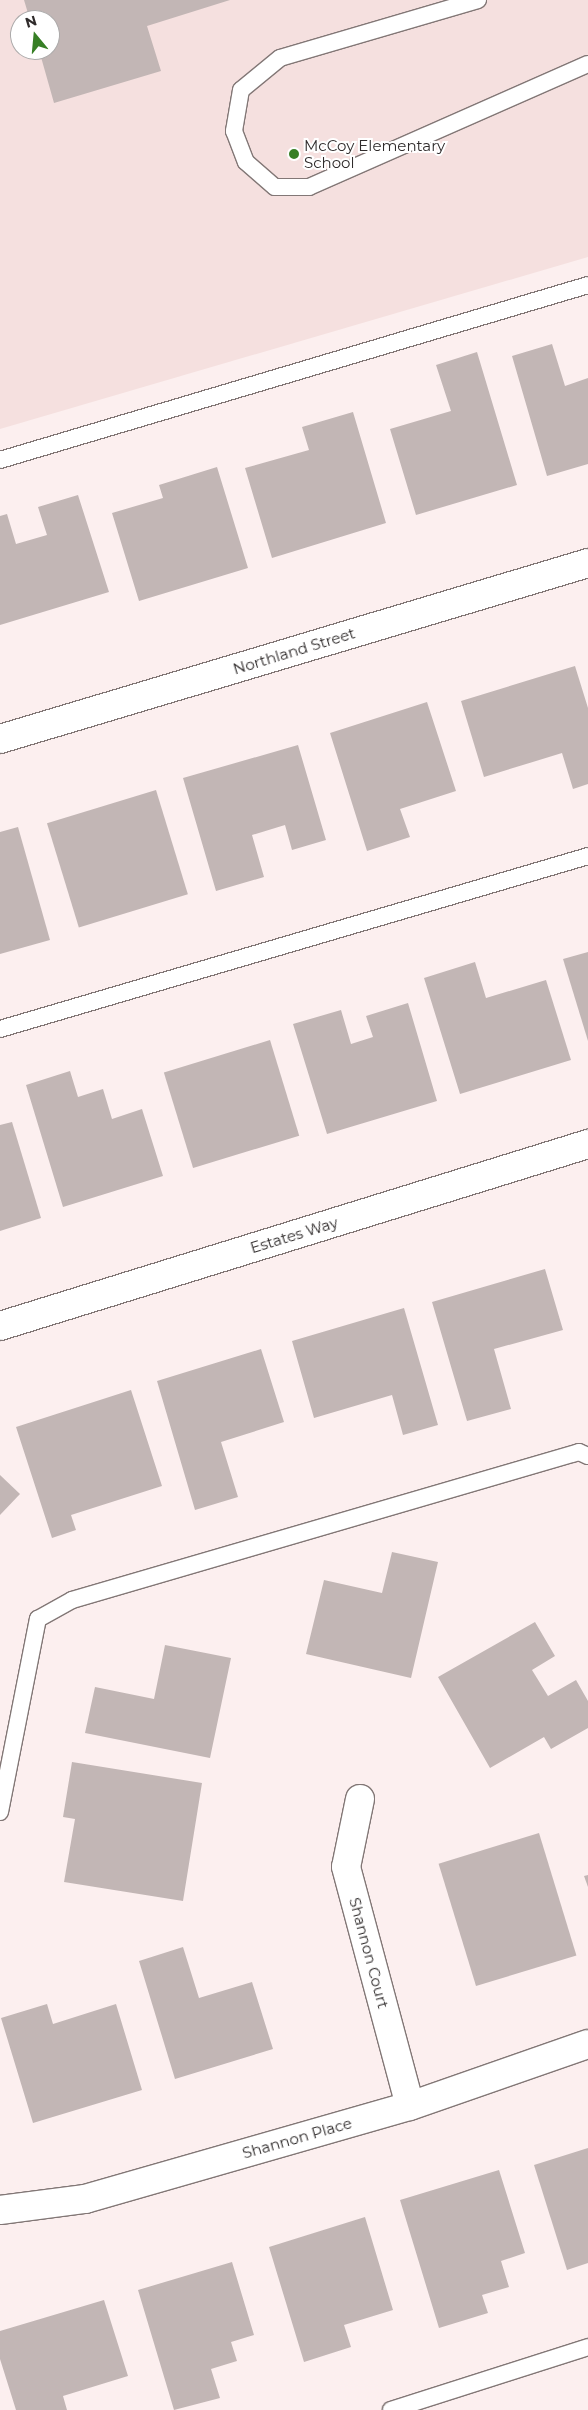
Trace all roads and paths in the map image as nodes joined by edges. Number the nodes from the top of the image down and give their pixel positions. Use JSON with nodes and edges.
{"nodes":[{"id":1,"x":478,"y":0,"type":"edge"},
{"id":2,"x":588,"y":64,"type":"edge"},
{"id":3,"x":588,"y":285,"type":"edge"},
{"id":4,"x":0,"y":460,"type":"edge"},
{"id":5,"x":588,"y":563,"type":"edge"},
{"id":6,"x":0,"y":739,"type":"edge"},
{"id":7,"x":588,"y":856,"type":"edge"},
{"id":8,"x":0,"y":1029,"type":"edge"},
{"id":9,"x":588,"y":1144,"type":"edge"},
{"id":10,"x":0,"y":1326,"type":"edge"},
{"id":11,"x":588,"y":1456,"type":"edge"},
{"id":12,"x":360,"y":1799,"type":"dead end"},
{"id":13,"x":0,"y":1812,"type":"edge"},
{"id":14,"x":588,"y":2044,"type":"edge"},
{"id":15,"x":410,"y":2106,"type":"junction"},
{"id":16,"x":0,"y":2210,"type":"edge"},
{"id":17,"x":588,"y":2348,"type":"edge"},
{"id":18,"x":391,"y":2410,"type":"edge"}],
"edges":[{"from":1,"to":2,"type":"lane"},
{"from":3,"to":4,"type":"lane"},
{"from":5,"to":6,"type":"street","name":"Northland Street"},
{"from":7,"to":8,"type":"lane"},
{"from":9,"to":10,"type":"street","name":"Estates Way"},
{"from":11,"to":13,"type":"lane"},
{"from":12,"to":15,"type":"street","name":"Shannon Court"},
{"from":14,"to":15,"type":"street","name":"Shannon Place"},
{"from":15,"to":16,"type":"street","name":"Shannon Place"},
{"from":17,"to":18,"type":"lane"}]}
